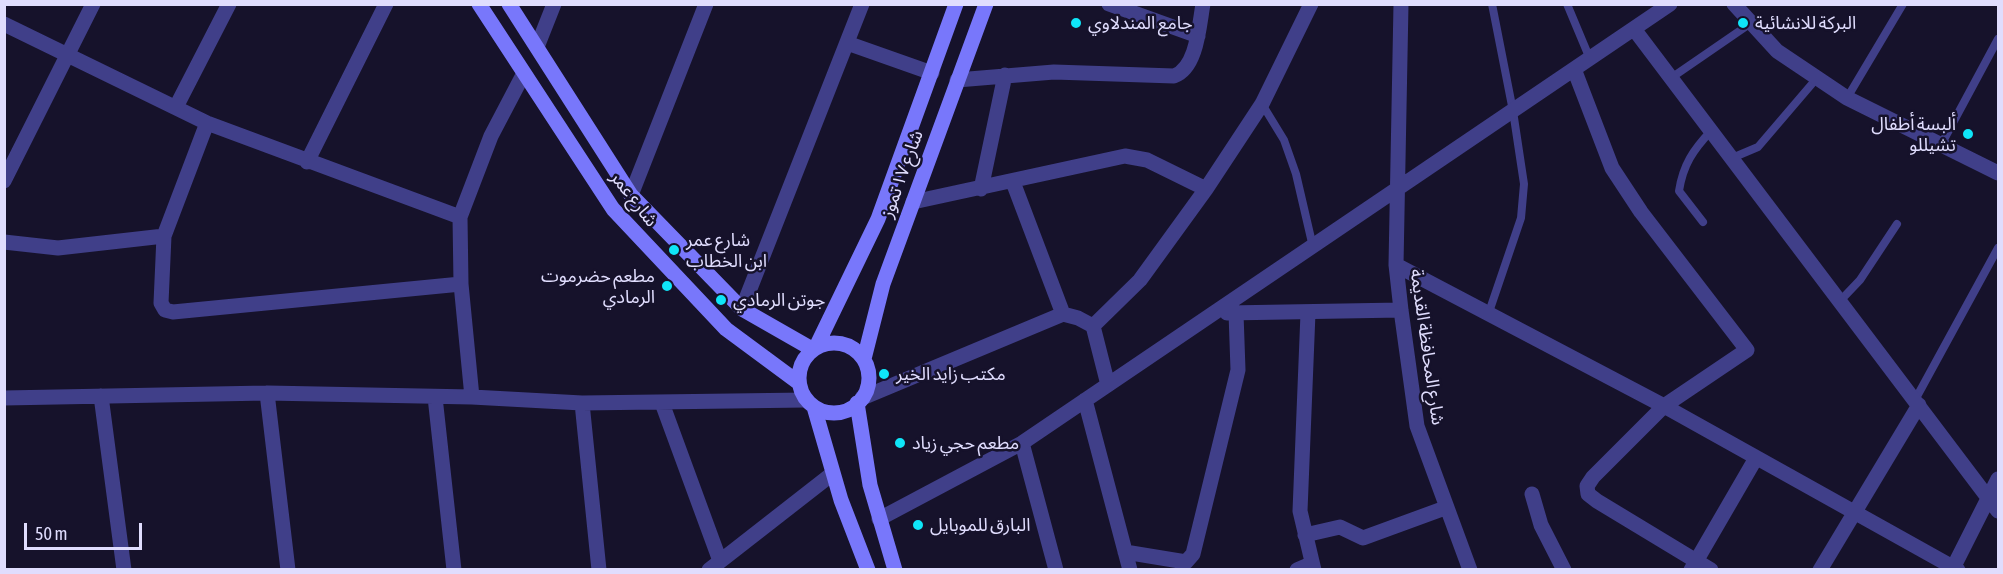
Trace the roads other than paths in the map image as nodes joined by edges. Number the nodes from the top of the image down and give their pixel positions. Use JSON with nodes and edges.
{"nodes":[{"id":1,"x":93,"y":4,"type":"edge"},
{"id":2,"x":229,"y":4,"type":"edge"},
{"id":3,"x":386,"y":4,"type":"edge"},
{"id":4,"x":479,"y":4,"type":"edge"},
{"id":5,"x":509,"y":4,"type":"edge"},
{"id":6,"x":554,"y":4,"type":"edge"},
{"id":7,"x":706,"y":4,"type":"edge"},
{"id":8,"x":862,"y":4,"type":"edge"},
{"id":9,"x":956,"y":4,"type":"edge"},
{"id":10,"x":986,"y":4,"type":"edge"},
{"id":11,"x":1203,"y":4,"type":"edge"},
{"id":12,"x":1311,"y":4,"type":"edge"},
{"id":13,"x":1401,"y":4,"type":"edge"},
{"id":14,"x":1492,"y":4,"type":"edge"},
{"id":15,"x":1567,"y":4,"type":"edge"},
{"id":16,"x":1670,"y":4,"type":"edge"},
{"id":17,"x":1734,"y":4,"type":"edge"},
{"id":18,"x":1903,"y":4,"type":"edge"},
{"id":19,"x":1110,"y":5,"type":"edge"},
{"id":20,"x":1751,"y":23,"type":"junction"},
{"id":21,"x":4,"y":24,"type":"edge"},
{"id":22,"x":1634,"y":29,"type":"junction"},
{"id":23,"x":1198,"y":36,"type":"junction"},
{"id":24,"x":1998,"y":39,"type":"edge"},
{"id":25,"x":847,"y":43,"type":"junction"},
{"id":26,"x":537,"y":47,"type":"junction"},
{"id":27,"x":68,"y":54,"type":"junction"},
{"id":28,"x":1590,"y":59,"type":"junction"},
{"id":29,"x":1574,"y":69,"type":"junction"},
{"id":30,"x":932,"y":73,"type":"junction"},
{"id":31,"x":523,"y":75,"type":"junction"},
{"id":32,"x":1005,"y":75,"type":"junction"},
{"id":33,"x":1671,"y":78,"type":"junction"},
{"id":34,"x":1817,"y":78,"type":"junction"},
{"id":35,"x":957,"y":80,"type":"junction"},
{"id":36,"x":1847,"y":98,"type":"junction"},
{"id":37,"x":1262,"y":105,"type":"junction"},
{"id":38,"x":176,"y":107,"type":"junction"},
{"id":39,"x":1514,"y":111,"type":"junction"},
{"id":40,"x":207,"y":123,"type":"junction"},
{"id":41,"x":1711,"y":131,"type":"junction"},
{"id":42,"x":1941,"y":145,"type":"junction"},
{"id":43,"x":1732,"y":158,"type":"junction"},
{"id":44,"x":307,"y":162,"type":"junction"},
{"id":45,"x":1998,"y":173,"type":"edge"},
{"id":46,"x":4,"y":181,"type":"edge"},
{"id":47,"x":1013,"y":182,"type":"junction"},
{"id":48,"x":981,"y":189,"type":"junction"},
{"id":49,"x":1206,"y":189,"type":"junction"},
{"id":50,"x":1396,"y":192,"type":"junction"},
{"id":51,"x":631,"y":195,"type":"junction"},
{"id":52,"x":913,"y":202,"type":"junction"},
{"id":53,"x":460,"y":217,"type":"junction"},
{"id":54,"x":1703,"y":222,"type":"dead end"},
{"id":55,"x":1897,"y":225,"type":"dead end"},
{"id":56,"x":164,"y":236,"type":"junction"},
{"id":57,"x":4,"y":242,"type":"edge"},
{"id":58,"x":1313,"y":248,"type":"junction"},
{"id":59,"x":1998,"y":248,"type":"edge"},
{"id":60,"x":1396,"y":265,"type":"junction"},
{"id":61,"x":461,"y":284,"type":"junction"},
{"id":62,"x":1840,"y":301,"type":"junction"},
{"id":63,"x":742,"y":309,"type":"junction"},
{"id":64,"x":1401,"y":310,"type":"junction"},
{"id":65,"x":1215,"y":313,"type":"junction"},
{"id":66,"x":1236,"y":313,"type":"junction"},
{"id":67,"x":1308,"y":313,"type":"junction"},
{"id":68,"x":1063,"y":314,"type":"junction"},
{"id":69,"x":1488,"y":315,"type":"junction"},
{"id":70,"x":1093,"y":326,"type":"junction"},
{"id":71,"x":814,"y":348,"type":"junction"},
{"id":72,"x":864,"y":359,"type":"junction"},
{"id":73,"x":799,"y":383,"type":"junction"},
{"id":74,"x":1108,"y":385,"type":"junction"},
{"id":75,"x":267,"y":393,"type":"junction"},
{"id":76,"x":100,"y":396,"type":"junction"},
{"id":77,"x":435,"y":397,"type":"junction"},
{"id":78,"x":472,"y":397,"type":"junction"},
{"id":79,"x":4,"y":398,"type":"edge"},
{"id":80,"x":1085,"y":400,"type":"junction"},
{"id":81,"x":860,"y":401,"type":"junction"},
{"id":82,"x":582,"y":403,"type":"junction"},
{"id":83,"x":662,"y":403,"type":"junction"},
{"id":84,"x":1917,"y":403,"type":"junction"},
{"id":85,"x":810,"y":404,"type":"junction"},
{"id":86,"x":1664,"y":406,"type":"junction"},
{"id":87,"x":1022,"y":442,"type":"junction"},
{"id":88,"x":1756,"y":458,"type":"junction"},
{"id":89,"x":832,"y":474,"type":"junction"},
{"id":90,"x":1998,"y":479,"type":"edge"},
{"id":91,"x":1532,"y":494,"type":"dead end"},
{"id":92,"x":1989,"y":496,"type":"junction"},
{"id":93,"x":1445,"y":508,"type":"junction"},
{"id":94,"x":1998,"y":511,"type":"edge"},
{"id":95,"x":1854,"y":512,"type":"junction"},
{"id":96,"x":879,"y":519,"type":"junction"},
{"id":97,"x":1305,"y":535,"type":"junction"},
{"id":98,"x":1125,"y":552,"type":"junction"},
{"id":99,"x":714,"y":565,"type":"edge"},
{"id":100,"x":1694,"y":565,"type":"edge"},
{"id":101,"x":1308,"y":568,"type":"edge"},
{"id":102,"x":1954,"y":569,"type":"edge"},
{"id":103,"x":124,"y":570,"type":"edge"},
{"id":104,"x":288,"y":570,"type":"edge"},
{"id":105,"x":454,"y":570,"type":"edge"},
{"id":106,"x":599,"y":570,"type":"edge"},
{"id":107,"x":868,"y":570,"type":"edge"},
{"id":108,"x":895,"y":570,"type":"edge"},
{"id":109,"x":1056,"y":570,"type":"edge"},
{"id":110,"x":1130,"y":570,"type":"edge"},
{"id":111,"x":1470,"y":570,"type":"edge"},
{"id":112,"x":1564,"y":570,"type":"edge"},
{"id":113,"x":1710,"y":570,"type":"edge"},
{"id":114,"x":1820,"y":570,"type":"edge"}],
"edges":[{"from":1,"to":27,"type":"street"},
{"from":2,"to":38,"type":"street"},
{"from":3,"to":44,"type":"street"},
{"from":4,"to":31,"type":"main road","name":"شارع عمر"},
{"from":5,"to":26,"type":"main road","name":"شارع عمر"},
{"from":6,"to":26,"type":"street"},
{"from":7,"to":51,"type":"street"},
{"from":8,"to":25,"type":"street"},
{"from":9,"to":30,"type":"main road","name":"شارع ١٧ تموز"},
{"from":10,"to":35,"type":"main road","name":"شارع ١٧ تموز"},
{"from":11,"to":23,"type":"street"},
{"from":12,"to":37,"type":"street"},
{"from":13,"to":50,"type":"street","name":"شارع المحافظة القديمة"},
{"from":14,"to":39,"type":"lane"},
{"from":15,"to":28,"type":"lane"},
{"from":16,"to":22,"type":"street"},
{"from":17,"to":20,"type":"street"},
{"from":18,"to":36,"type":"lane"},
{"from":19,"to":23,"type":"street"},
{"from":20,"to":33,"type":"lane"},
{"from":20,"to":34,"type":"street"},
{"from":21,"to":27,"type":"street"},
{"from":22,"to":28,"type":"street"},
{"from":22,"to":33,"type":"street"},
{"from":23,"to":32,"type":"street"},
{"from":24,"to":42,"type":"lane"},
{"from":25,"to":30,"type":"street"},
{"from":25,"to":63,"type":"street"},
{"from":26,"to":51,"type":"main road","name":"شارع عمر"},
{"from":27,"to":38,"type":"street"},
{"from":27,"to":46,"type":"street"},
{"from":28,"to":29,"type":"street"},
{"from":29,"to":39,"type":"street"},
{"from":29,"to":86,"type":"street"},
{"from":30,"to":71,"type":"main road","name":"شارع ١٧ تموز"},
{"from":31,"to":53,"type":"street"},
{"from":31,"to":73,"type":"main road","name":"شارع عمر"},
{"from":32,"to":35,"type":"street"},
{"from":32,"to":48,"type":"street"},
{"from":33,"to":41,"type":"street"},
{"from":34,"to":36,"type":"street"},
{"from":34,"to":43,"type":"lane"},
{"from":35,"to":52,"type":"main road","name":"شارع ١٧ تموز"},
{"from":36,"to":42,"type":"street"},
{"from":37,"to":49,"type":"street"},
{"from":37,"to":58,"type":"lane"},
{"from":38,"to":40,"type":"street"},
{"from":39,"to":50,"type":"street"},
{"from":39,"to":69,"type":"lane"},
{"from":40,"to":44,"type":"street"},
{"from":40,"to":56,"type":"street"},
{"from":41,"to":43,"type":"street"},
{"from":41,"to":54,"type":"lane"},
{"from":42,"to":45,"type":"street"},
{"from":43,"to":62,"type":"street"},
{"from":44,"to":53,"type":"street"},
{"from":47,"to":48,"type":"street"},
{"from":47,"to":49,"type":"street"},
{"from":47,"to":68,"type":"street"},
{"from":48,"to":52,"type":"street"},
{"from":49,"to":70,"type":"street"},
{"from":50,"to":58,"type":"street"},
{"from":50,"to":60,"type":"street","name":"شارع المحافظة القديمة"},
{"from":51,"to":63,"type":"main road","name":"شارع عمر"},
{"from":52,"to":72,"type":"main road","name":"شارع ١٧ تموز"},
{"from":53,"to":61,"type":"street"},
{"from":55,"to":62,"type":"lane"},
{"from":56,"to":57,"type":"street"},
{"from":56,"to":61,"type":"street"},
{"from":58,"to":65,"type":"street"},
{"from":59,"to":84,"type":"lane"},
{"from":60,"to":64,"type":"street","name":"شارع المحافظة القديمة"},
{"from":60,"to":69,"type":"street"},
{"from":61,"to":78,"type":"street"},
{"from":62,"to":84,"type":"street"},
{"from":63,"to":71,"type":"main road","name":"شارع عمر"},
{"from":64,"to":67,"type":"street"},
{"from":64,"to":93,"type":"street","name":"شارع المحافظة القديمة"},
{"from":65,"to":66,"type":"street"},
{"from":65,"to":74,"type":"street"},
{"from":66,"to":67,"type":"street"},
{"from":66,"to":98,"type":"street"},
{"from":67,"to":97,"type":"street"},
{"from":68,"to":70,"type":"street"},
{"from":68,"to":81,"type":"street"},
{"from":69,"to":86,"type":"street"},
{"from":70,"to":74,"type":"street"},
{"from":71,"to":72,"type":"main road"},
{"from":71,"to":73,"type":"main road"},
{"from":72,"to":81,"type":"main road"},
{"from":73,"to":85,"type":"main road"},
{"from":74,"to":80,"type":"street"},
{"from":75,"to":76,"type":"street"},
{"from":75,"to":77,"type":"street"},
{"from":75,"to":104,"type":"street"},
{"from":76,"to":79,"type":"street"},
{"from":76,"to":103,"type":"street"},
{"from":77,"to":78,"type":"street"},
{"from":77,"to":105,"type":"street"},
{"from":78,"to":82,"type":"street"},
{"from":80,"to":87,"type":"street"},
{"from":80,"to":98,"type":"street"},
{"from":81,"to":85,"type":"main road"},
{"from":81,"to":96,"type":"main road"},
{"from":82,"to":83,"type":"street"},
{"from":82,"to":106,"type":"street"},
{"from":83,"to":85,"type":"street"},
{"from":83,"to":99,"type":"street"},
{"from":84,"to":92,"type":"street"},
{"from":84,"to":95,"type":"street"},
{"from":85,"to":89,"type":"main road"},
{"from":86,"to":88,"type":"street"},
{"from":86,"to":100,"type":"street"},
{"from":87,"to":96,"type":"street"},
{"from":87,"to":109,"type":"street"},
{"from":88,"to":95,"type":"street"},
{"from":88,"to":100,"type":"street"},
{"from":89,"to":99,"type":"street"},
{"from":89,"to":107,"type":"main road"},
{"from":90,"to":92,"type":"street"},
{"from":91,"to":112,"type":"street"},
{"from":92,"to":94,"type":"street"},
{"from":92,"to":102,"type":"street"},
{"from":93,"to":97,"type":"street"},
{"from":93,"to":111,"type":"street","name":"شارع المحافظة القديمة"},
{"from":95,"to":102,"type":"street"},
{"from":95,"to":114,"type":"street"},
{"from":96,"to":108,"type":"main road"},
{"from":97,"to":101,"type":"street"},
{"from":98,"to":110,"type":"street"},
{"from":100,"to":113,"type":"street"}]}
